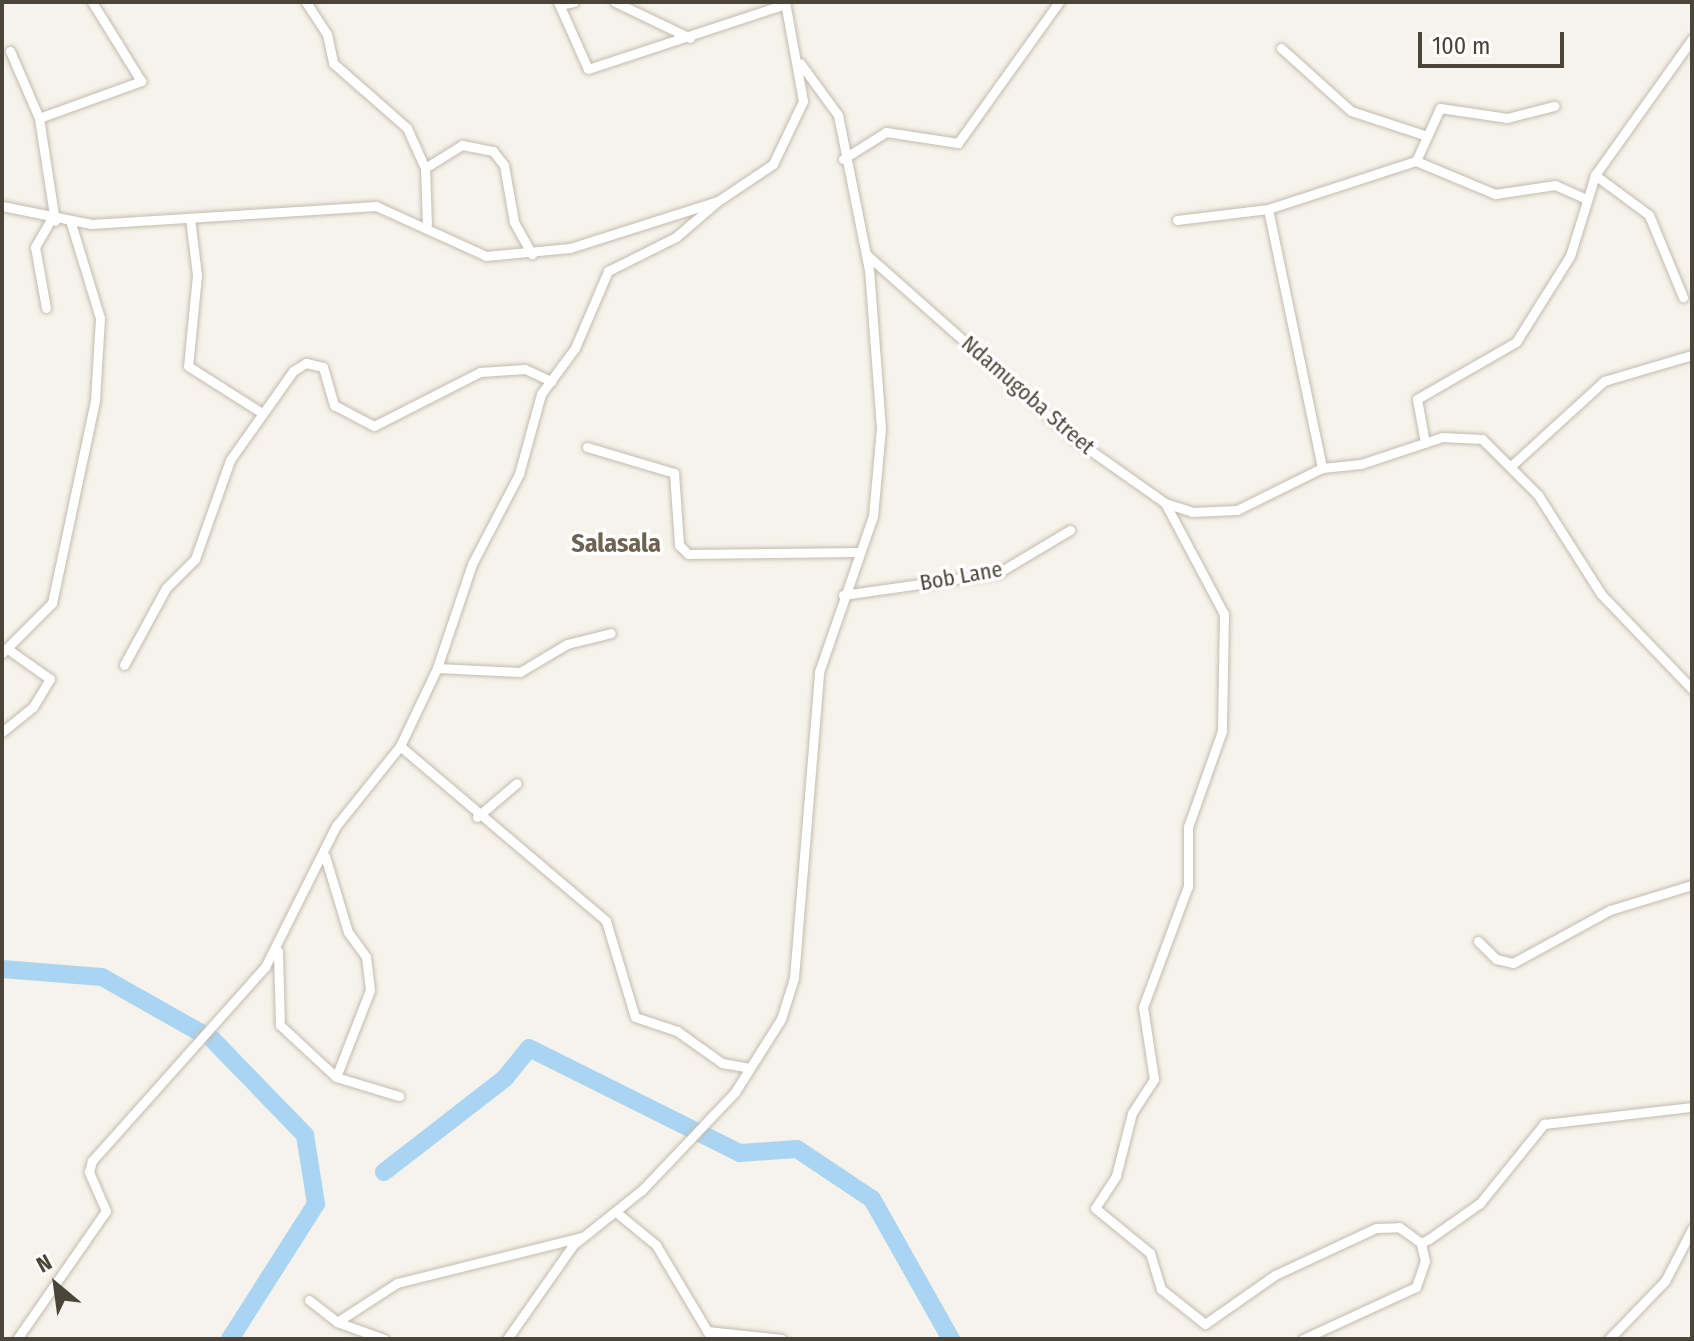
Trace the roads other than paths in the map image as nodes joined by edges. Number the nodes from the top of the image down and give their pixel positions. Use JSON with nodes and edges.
{"nodes":[{"id":1,"x":92,"y":2,"type":"edge"},
{"id":2,"x":306,"y":2,"type":"edge"},
{"id":3,"x":574,"y":2,"type":"edge"},
{"id":4,"x":615,"y":2,"type":"edge"},
{"id":5,"x":1059,"y":2,"type":"edge"},
{"id":6,"x":786,"y":3,"type":"edge"},
{"id":7,"x":559,"y":4,"type":"edge"},
{"id":8,"x":690,"y":38,"type":"junction"},
{"id":9,"x":1692,"y":39,"type":"edge"},
{"id":10,"x":1281,"y":48,"type":"dead end"},
{"id":11,"x":10,"y":51,"type":"dead end"},
{"id":12,"x":800,"y":63,"type":"junction"},
{"id":13,"x":1554,"y":106,"type":"dead end"},
{"id":14,"x":39,"y":118,"type":"junction"},
{"id":15,"x":1424,"y":135,"type":"junction"},
{"id":16,"x":843,"y":159,"type":"junction"},
{"id":17,"x":1416,"y":161,"type":"junction"},
{"id":18,"x":425,"y":168,"type":"junction"},
{"id":19,"x":1595,"y":175,"type":"junction"},
{"id":20,"x":1586,"y":199,"type":"junction"},
{"id":21,"x":718,"y":201,"type":"junction"},
{"id":22,"x":2,"y":206,"type":"edge"},
{"id":23,"x":1268,"y":209,"type":"junction"},
{"id":24,"x":190,"y":218,"type":"junction"},
{"id":25,"x":1177,"y":220,"type":"dead end"},
{"id":26,"x":52,"y":221,"type":"junction"},
{"id":27,"x":71,"y":223,"type":"junction"},
{"id":28,"x":427,"y":224,"type":"junction"},
{"id":29,"x":532,"y":254,"type":"junction"},
{"id":30,"x":866,"y":254,"type":"junction"},
{"id":31,"x":1683,"y":297,"type":"dead end"},
{"id":32,"x":46,"y":308,"type":"dead end"},
{"id":33,"x":1692,"y":355,"type":"edge"},
{"id":34,"x":551,"y":381,"type":"junction"},
{"id":35,"x":259,"y":411,"type":"junction"},
{"id":36,"x":1425,"y":443,"type":"junction"},
{"id":37,"x":587,"y":447,"type":"dead end"},
{"id":38,"x":1512,"y":465,"type":"junction"},
{"id":39,"x":1322,"y":468,"type":"junction"},
{"id":40,"x":1165,"y":503,"type":"junction"},
{"id":41,"x":1070,"y":530,"type":"dead end"},
{"id":42,"x":860,"y":552,"type":"junction"},
{"id":43,"x":843,"y":595,"type":"junction"},
{"id":44,"x":611,"y":633,"type":"dead end"},
{"id":45,"x":5,"y":651,"type":"edge"},
{"id":46,"x":124,"y":665,"type":"dead end"},
{"id":47,"x":437,"y":668,"type":"junction"},
{"id":48,"x":1692,"y":689,"type":"edge"},
{"id":49,"x":2,"y":732,"type":"edge"},
{"id":50,"x":400,"y":746,"type":"junction"},
{"id":51,"x":517,"y":783,"type":"dead end"},
{"id":52,"x":477,"y":817,"type":"junction"},
{"id":53,"x":325,"y":856,"type":"junction"},
{"id":54,"x":1692,"y":885,"type":"edge"},
{"id":55,"x":1478,"y":941,"type":"dead end"},
{"id":56,"x":278,"y":947,"type":"junction"},
{"id":57,"x":750,"y":1068,"type":"junction"},
{"id":58,"x":336,"y":1077,"type":"junction"},
{"id":59,"x":399,"y":1096,"type":"dead end"},
{"id":60,"x":1692,"y":1107,"type":"edge"},
{"id":61,"x":616,"y":1212,"type":"junction"},
{"id":62,"x":1692,"y":1229,"type":"edge"},
{"id":63,"x":586,"y":1236,"type":"junction"},
{"id":64,"x":1421,"y":1243,"type":"junction"},
{"id":65,"x":309,"y":1300,"type":"dead end"},
{"id":66,"x":337,"y":1322,"type":"junction"},
{"id":67,"x":710,"y":1335,"type":"edge"},
{"id":68,"x":17,"y":1339,"type":"edge"},
{"id":69,"x":384,"y":1339,"type":"edge"},
{"id":70,"x":507,"y":1339,"type":"edge"},
{"id":71,"x":782,"y":1339,"type":"edge"},
{"id":72,"x":1303,"y":1339,"type":"edge"},
{"id":73,"x":1609,"y":1339,"type":"edge"}],
"edges":[{"from":1,"to":14,"type":"street"},
{"from":2,"to":18,"type":"street"},
{"from":3,"to":7,"type":"street"},
{"from":4,"to":8,"type":"street"},
{"from":5,"to":16,"type":"street"},
{"from":6,"to":8,"type":"street"},
{"from":6,"to":12,"type":"street"},
{"from":7,"to":8,"type":"street"},
{"from":9,"to":19,"type":"street"},
{"from":10,"to":15,"type":"street"},
{"from":11,"to":14,"type":"street"},
{"from":12,"to":16,"type":"street"},
{"from":12,"to":21,"type":"street"},
{"from":13,"to":15,"type":"street"},
{"from":14,"to":26,"type":"street"},
{"from":15,"to":17,"type":"street"},
{"from":16,"to":30,"type":"street"},
{"from":17,"to":20,"type":"street"},
{"from":17,"to":23,"type":"street"},
{"from":18,"to":28,"type":"street"},
{"from":18,"to":29,"type":"street"},
{"from":19,"to":20,"type":"street"},
{"from":19,"to":31,"type":"street"},
{"from":20,"to":36,"type":"street"},
{"from":21,"to":29,"type":"street"},
{"from":21,"to":34,"type":"street"},
{"from":22,"to":26,"type":"street"},
{"from":23,"to":25,"type":"street"},
{"from":23,"to":39,"type":"street"},
{"from":24,"to":27,"type":"street"},
{"from":24,"to":28,"type":"street"},
{"from":24,"to":35,"type":"street"},
{"from":26,"to":27,"type":"street"},
{"from":26,"to":32,"type":"street"},
{"from":27,"to":45,"type":"street"},
{"from":28,"to":29,"type":"street"},
{"from":30,"to":40,"type":"street","name":"Ndamugoba Street"},
{"from":30,"to":42,"type":"street"},
{"from":33,"to":38,"type":"street"},
{"from":34,"to":35,"type":"street"},
{"from":34,"to":47,"type":"street"},
{"from":35,"to":46,"type":"street"},
{"from":36,"to":38,"type":"street","name":"Ndamugoba Street"},
{"from":36,"to":39,"type":"street","name":"Ndamugoba Street"},
{"from":37,"to":42,"type":"street"},
{"from":38,"to":48,"type":"street","name":"Ndamugoba Street"},
{"from":39,"to":40,"type":"street","name":"Ndamugoba Street"},
{"from":40,"to":64,"type":"street"},
{"from":41,"to":43,"type":"street","name":"Bob Lane"},
{"from":42,"to":43,"type":"street"},
{"from":43,"to":57,"type":"street"},
{"from":44,"to":47,"type":"street"},
{"from":45,"to":49,"type":"street"},
{"from":47,"to":50,"type":"street"},
{"from":50,"to":52,"type":"street"},
{"from":50,"to":53,"type":"street"},
{"from":51,"to":52,"type":"street"},
{"from":52,"to":57,"type":"street"},
{"from":53,"to":56,"type":"street"},
{"from":53,"to":58,"type":"street"},
{"from":54,"to":55,"type":"street"},
{"from":56,"to":58,"type":"street"},
{"from":56,"to":68,"type":"street"},
{"from":57,"to":61,"type":"street"},
{"from":58,"to":59,"type":"street"},
{"from":60,"to":64,"type":"street"},
{"from":61,"to":63,"type":"street"},
{"from":61,"to":67,"type":"street"},
{"from":62,"to":73,"type":"street"},
{"from":63,"to":66,"type":"street"},
{"from":63,"to":70,"type":"street"},
{"from":64,"to":72,"type":"street"},
{"from":65,"to":66,"type":"street"},
{"from":66,"to":69,"type":"street"},
{"from":67,"to":71,"type":"street"}]}
